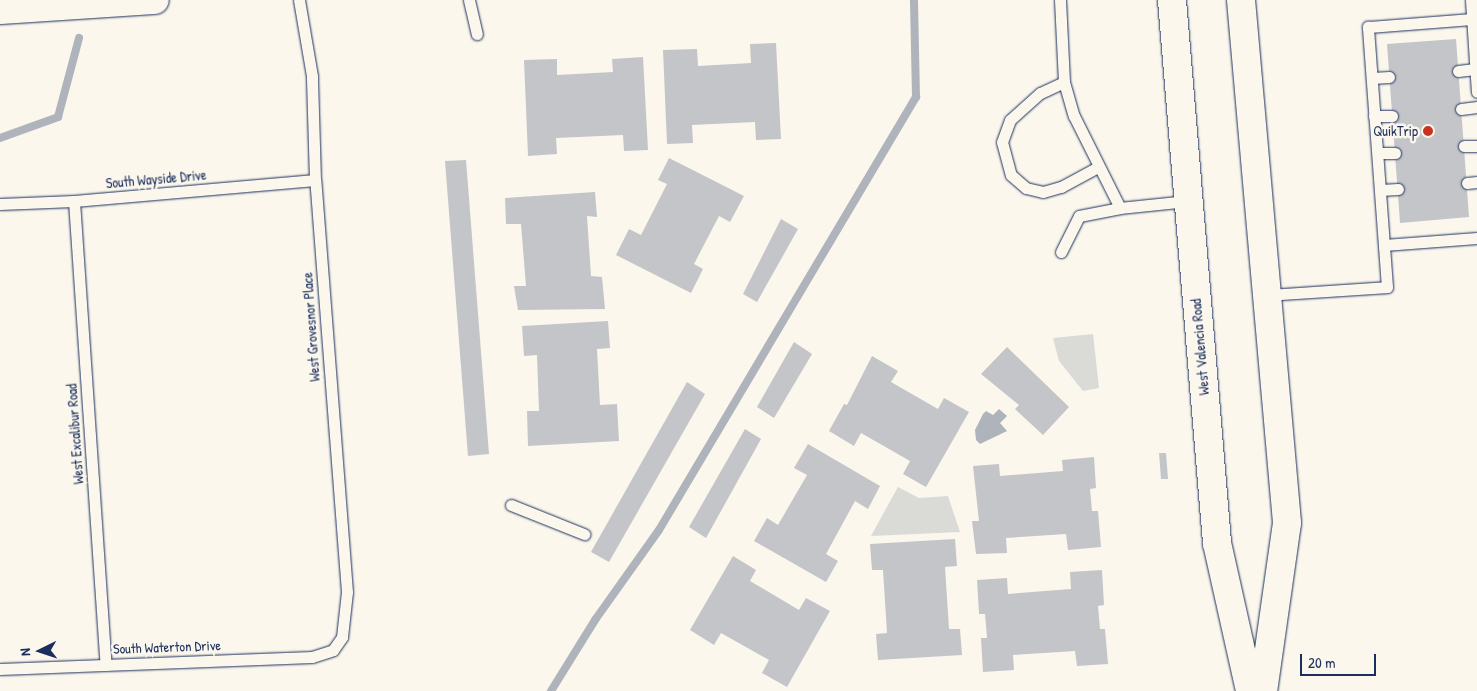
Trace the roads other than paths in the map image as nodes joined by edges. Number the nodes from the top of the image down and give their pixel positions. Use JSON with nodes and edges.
{"nodes":[{"id":1,"x":155,"y":0,"type":"edge"},
{"id":2,"x":300,"y":0,"type":"edge"},
{"id":3,"x":469,"y":0,"type":"edge"},
{"id":4,"x":1060,"y":0,"type":"edge"},
{"id":5,"x":1172,"y":0,"type":"edge"},
{"id":6,"x":1241,"y":0,"type":"edge"},
{"id":7,"x":1471,"y":0,"type":"edge"},
{"id":8,"x":0,"y":10,"type":"edge"},
{"id":9,"x":1473,"y":20,"type":"junction"},
{"id":10,"x":477,"y":34,"type":"dead end"},
{"id":11,"x":1476,"y":69,"type":"junction"},
{"id":12,"x":1458,"y":71,"type":"dead end"},
{"id":13,"x":1389,"y":77,"type":"dead end"},
{"id":14,"x":1372,"y":78,"type":"junction"},
{"id":15,"x":1064,"y":82,"type":"junction"},
{"id":16,"x":1477,"y":92,"type":"edge"},
{"id":17,"x":1477,"y":108,"type":"edge"},
{"id":18,"x":1461,"y":109,"type":"dead end"},
{"id":19,"x":1374,"y":116,"type":"junction"},
{"id":20,"x":1392,"y":116,"type":"dead end"},
{"id":21,"x":1464,"y":146,"type":"dead end"},
{"id":22,"x":1477,"y":146,"type":"edge"},
{"id":23,"x":1378,"y":153,"type":"junction"},
{"id":24,"x":1395,"y":153,"type":"dead end"},
{"id":25,"x":1098,"y":167,"type":"junction"},
{"id":26,"x":315,"y":180,"type":"junction"},
{"id":27,"x":1398,"y":189,"type":"dead end"},
{"id":28,"x":1380,"y":190,"type":"junction"},
{"id":29,"x":74,"y":201,"type":"junction"},
{"id":30,"x":1187,"y":201,"type":"junction"},
{"id":31,"x":0,"y":204,"type":"edge"},
{"id":32,"x":1120,"y":208,"type":"junction"},
{"id":33,"x":1477,"y":238,"type":"edge"},
{"id":34,"x":1384,"y":245,"type":"junction"},
{"id":35,"x":1061,"y":252,"type":"dead end"},
{"id":36,"x":1267,"y":295,"type":"junction"},
{"id":37,"x":511,"y":505,"type":"dead end"},
{"id":38,"x":584,"y":534,"type":"dead end"},
{"id":39,"x":333,"y":650,"type":"joint"},
{"id":40,"x":106,"y":665,"type":"junction"},
{"id":41,"x":0,"y":669,"type":"edge"},
{"id":42,"x":1250,"y":691,"type":"edge"},
{"id":43,"x":1263,"y":691,"type":"edge"}],
"edges":[{"from":1,"to":8,"type":"main road"},
{"from":2,"to":26,"type":"lane","name":"West Grovesnor Place"},
{"from":3,"to":10,"type":"lane"},
{"from":4,"to":15,"type":"lane"},
{"from":5,"to":30,"type":"main road","name":"West Valencia Road"},
{"from":6,"to":36,"type":"main road"},
{"from":7,"to":9,"type":"lane"},
{"from":9,"to":11,"type":"lane"},
{"from":9,"to":14,"type":"lane"},
{"from":11,"to":12,"type":"lane"},
{"from":11,"to":16,"type":"lane"},
{"from":13,"to":14,"type":"lane"},
{"from":14,"to":19,"type":"lane"},
{"from":15,"to":25,"type":"lane"},
{"from":15,"to":25,"type":"lane"},
{"from":17,"to":18,"type":"lane"},
{"from":19,"to":20,"type":"lane"},
{"from":19,"to":23,"type":"lane"},
{"from":21,"to":22,"type":"lane"},
{"from":23,"to":24,"type":"lane"},
{"from":23,"to":28,"type":"lane"},
{"from":25,"to":32,"type":"lane"},
{"from":26,"to":29,"type":"lane","name":"South Wayside Drive"},
{"from":26,"to":39,"type":"lane","name":"West Grovesnor Place"},
{"from":27,"to":28,"type":"lane"},
{"from":28,"to":34,"type":"lane"},
{"from":29,"to":31,"type":"lane","name":"South Wayside Drive"},
{"from":29,"to":40,"type":"lane","name":"West Excalibur Road"},
{"from":30,"to":32,"type":"lane"},
{"from":30,"to":42,"type":"main road","name":"West Valencia Road"},
{"from":32,"to":35,"type":"lane"},
{"from":33,"to":34,"type":"lane"},
{"from":34,"to":36,"type":"lane"},
{"from":36,"to":43,"type":"main road"},
{"from":37,"to":38,"type":"lane"},
{"from":39,"to":40,"type":"lane","name":"South Waterton Drive"},
{"from":40,"to":41,"type":"lane","name":"South Waterton Drive"}]}
